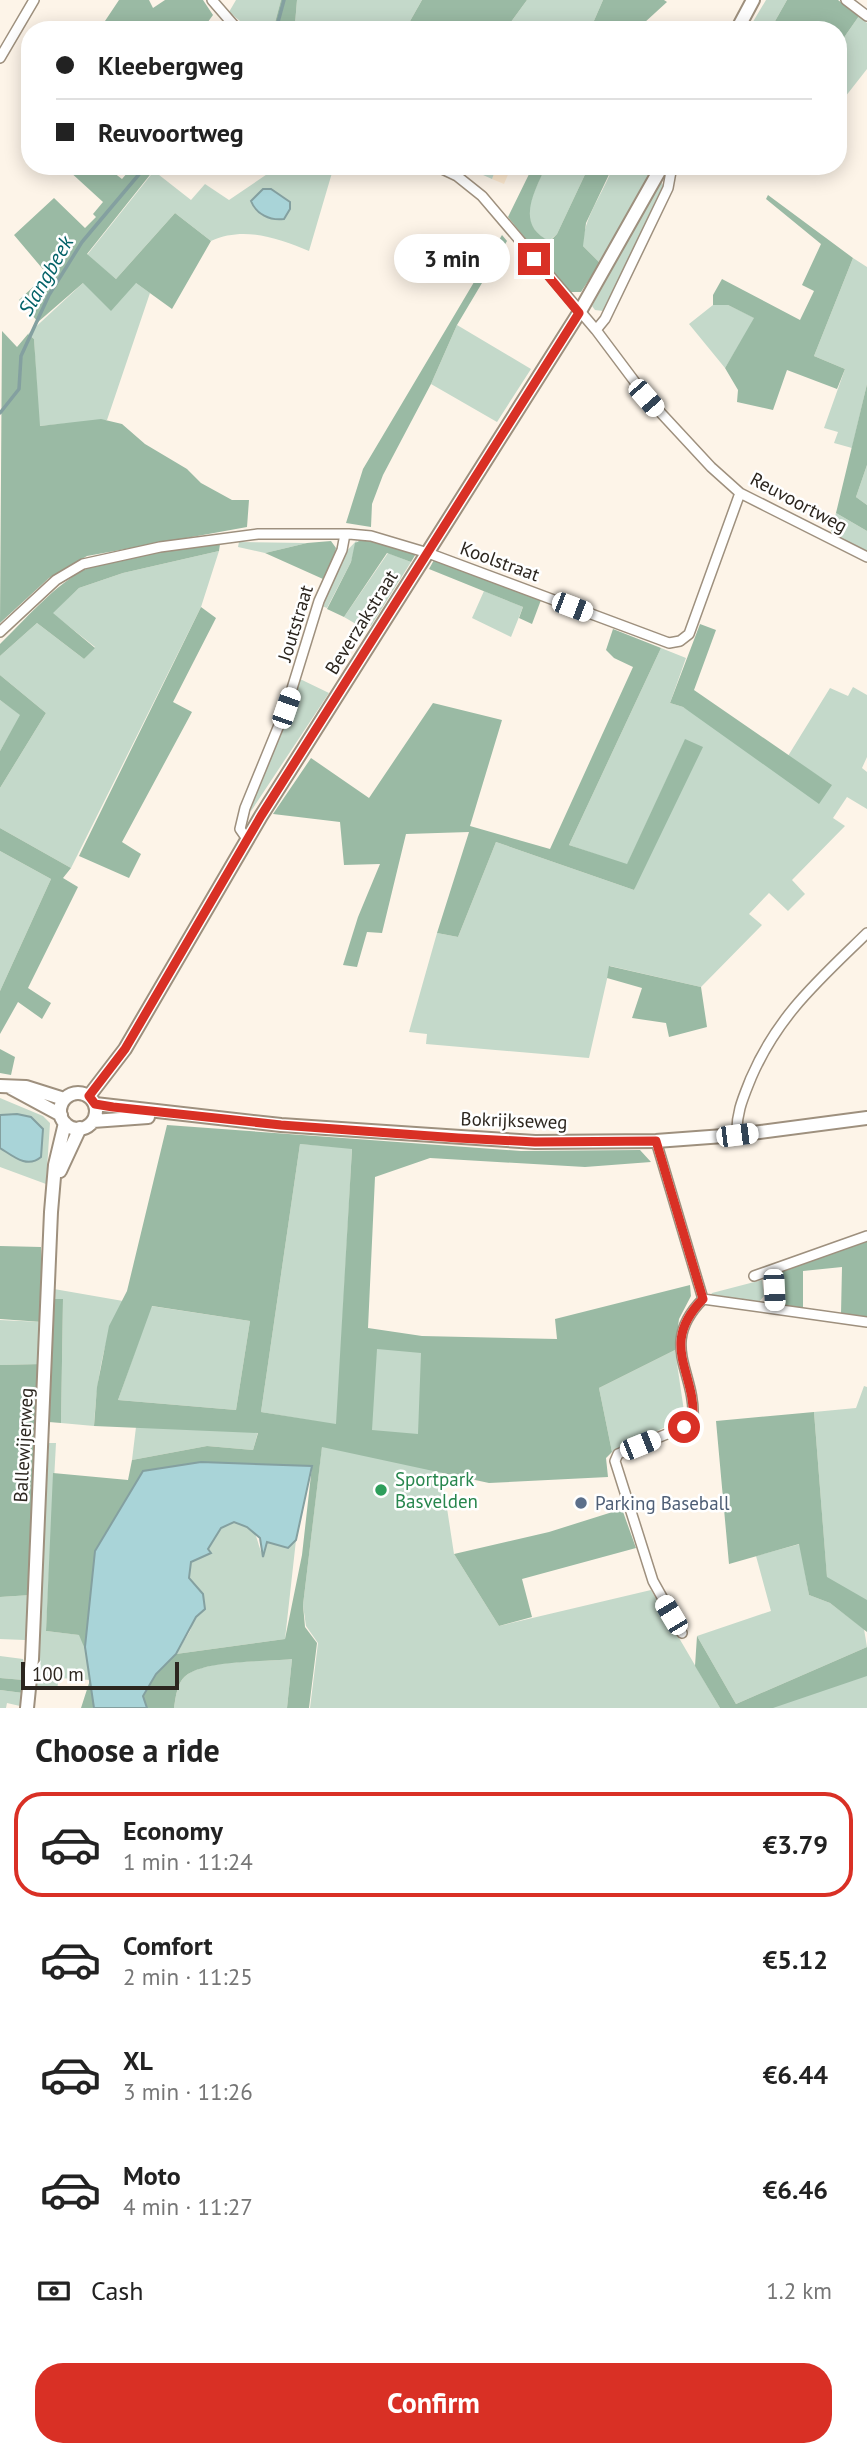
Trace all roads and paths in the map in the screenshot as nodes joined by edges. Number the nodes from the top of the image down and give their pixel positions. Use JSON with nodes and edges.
{"nodes":[{"id":1,"x":34,"y":0,"type":"edge"},
{"id":2,"x":212,"y":0,"type":"edge"},
{"id":3,"x":753,"y":0,"type":"edge"},
{"id":4,"x":846,"y":0,"type":"edge"},
{"id":5,"x":867,"y":16,"type":"edge"},
{"id":6,"x":22,"y":21,"type":"edge"},
{"id":7,"x":230,"y":21,"type":"edge"},
{"id":8,"x":742,"y":21,"type":"edge"},
{"id":9,"x":21,"y":22,"type":"edge"},
{"id":10,"x":0,"y":58,"type":"edge"},
{"id":11,"x":455,"y":175,"type":"edge"},
{"id":12,"x":657,"y":175,"type":"edge"},
{"id":13,"x":670,"y":175,"type":"edge"},
{"id":14,"x":579,"y":313,"type":"junction"},
{"id":15,"x":596,"y":330,"type":"junction"},
{"id":16,"x":740,"y":493,"type":"junction"},
{"id":17,"x":345,"y":534,"type":"junction"},
{"id":18,"x":428,"y":553,"type":"junction"},
{"id":19,"x":867,"y":557,"type":"edge"},
{"id":20,"x":0,"y":632,"type":"edge"},
{"id":21,"x":247,"y":839,"type":"junction"},
{"id":22,"x":867,"y":933,"type":"edge"},
{"id":23,"x":6,"y":1087,"type":"edge"},
{"id":24,"x":64,"y":1099,"type":"junction"},
{"id":25,"x":92,"y":1100,"type":"junction"},
{"id":26,"x":160,"y":1114,"type":"junction"},
{"id":27,"x":867,"y":1118,"type":"edge"},
{"id":28,"x":63,"y":1119,"type":"junction"},
{"id":29,"x":93,"y":1121,"type":"junction"},
{"id":30,"x":80,"y":1129,"type":"junction"},
{"id":31,"x":737,"y":1135,"type":"junction"},
{"id":32,"x":656,"y":1141,"type":"junction"},
{"id":33,"x":54,"y":1184,"type":"junction"},
{"id":34,"x":867,"y":1236,"type":"edge"},
{"id":35,"x":774,"y":1271,"type":"junction"},
{"id":36,"x":754,"y":1276,"type":"dead end"},
{"id":37,"x":703,"y":1299,"type":"junction"},
{"id":38,"x":775,"y":1309,"type":"junction"},
{"id":39,"x":867,"y":1322,"type":"edge"},
{"id":40,"x":682,"y":1633,"type":"dead end"},
{"id":41,"x":27,"y":1708,"type":"edge"}],
"edges":[{"from":1,"to":6,"type":"street"},
{"from":2,"to":7,"type":"street"},
{"from":3,"to":8,"type":"street"},
{"from":4,"to":5,"type":"street"},
{"from":9,"to":10,"type":"street"},
{"from":11,"to":14,"type":"street","name":"Reuvoortweg"},
{"from":12,"to":14,"type":"street","name":"Beverzakstraat"},
{"from":13,"to":15,"type":"street"},
{"from":14,"to":15,"type":"street","name":"Reuvoortweg"},
{"from":14,"to":18,"type":"street","name":"Beverzakstraat"},
{"from":15,"to":16,"type":"street","name":"Reuvoortweg"},
{"from":16,"to":18,"type":"street","name":"Koolstraat"},
{"from":16,"to":19,"type":"street","name":"Reuvoortweg"},
{"from":17,"to":18,"type":"street","name":"Koolstraat"},
{"from":17,"to":20,"type":"street","name":"Koolstraat"},
{"from":17,"to":21,"type":"street","name":"Joutstraat"},
{"from":18,"to":21,"type":"street","name":"Beverzakstraat"},
{"from":21,"to":25,"type":"street","name":"Beverzakstraat"},
{"from":22,"to":31,"type":"street"},
{"from":23,"to":24,"type":"street","name":"Bokrijkseweg"},
{"from":23,"to":28,"type":"street","name":"Bokrijkseweg"},
{"from":24,"to":25,"type":"street","name":"Bokrijkseweg"},
{"from":24,"to":28,"type":"street"},
{"from":25,"to":26,"type":"street","name":"Bokrijkseweg"},
{"from":25,"to":29,"type":"street"},
{"from":26,"to":29,"type":"street","name":"Bokrijkseweg"},
{"from":26,"to":32,"type":"street","name":"Bokrijkseweg"},
{"from":27,"to":31,"type":"street","name":"Bokrijkseweg"},
{"from":28,"to":30,"type":"street","name":"Bokrijkseweg"},
{"from":28,"to":33,"type":"street","name":"Ballewijerweg"},
{"from":29,"to":30,"type":"street","name":"Bokrijkseweg"},
{"from":30,"to":33,"type":"street","name":"Ballewijerweg"},
{"from":31,"to":32,"type":"street","name":"Bokrijkseweg"},
{"from":32,"to":37,"type":"street"},
{"from":33,"to":41,"type":"street","name":"Ballewijerweg"},
{"from":34,"to":35,"type":"street"},
{"from":35,"to":36,"type":"street"},
{"from":35,"to":38,"type":"street"},
{"from":37,"to":38,"type":"street"},
{"from":37,"to":40,"type":"street"},
{"from":38,"to":39,"type":"street"}]}
